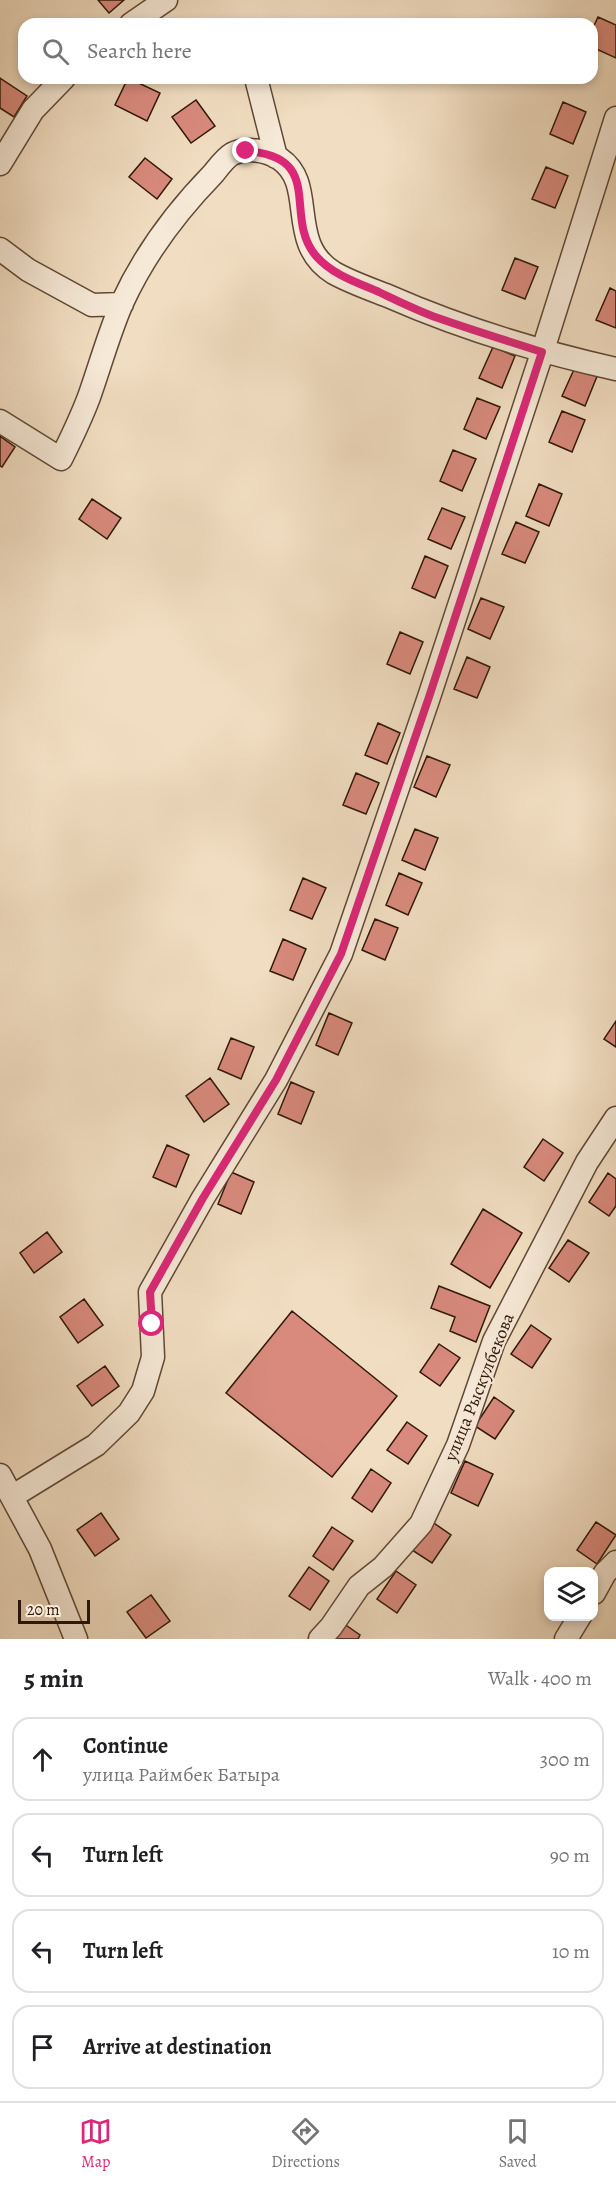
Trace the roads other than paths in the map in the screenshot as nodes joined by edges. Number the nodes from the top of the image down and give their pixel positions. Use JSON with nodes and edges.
{"nodes":[{"id":1,"x":166,"y":0,"type":"edge"},
{"id":2,"x":140,"y":18,"type":"edge"},
{"id":3,"x":58,"y":84,"type":"edge"},
{"id":4,"x":258,"y":84,"type":"edge"},
{"id":5,"x":616,"y":118,"type":"edge"},
{"id":6,"x":276,"y":157,"type":"junction"},
{"id":7,"x":0,"y":164,"type":"edge"},
{"id":8,"x":0,"y":249,"type":"edge"},
{"id":9,"x":122,"y":304,"type":"junction"},
{"id":10,"x":542,"y":352,"type":"junction"},
{"id":11,"x":616,"y":369,"type":"edge"},
{"id":12,"x":0,"y":421,"type":"edge"},
{"id":13,"x":616,"y":1119,"type":"edge"},
{"id":14,"x":0,"y":1475,"type":"edge"},
{"id":15,"x":13,"y":1496,"type":"junction"},
{"id":16,"x":616,"y":1562,"type":"edge"},
{"id":17,"x":598,"y":1586,"type":"edge"},
{"id":18,"x":577,"y":1621,"type":"edge"},
{"id":19,"x":76,"y":1639,"type":"edge"},
{"id":20,"x":320,"y":1639,"type":"edge"},
{"id":21,"x":566,"y":1639,"type":"edge"}],
"edges":[{"from":1,"to":2,"type":"street"},
{"from":3,"to":7,"type":"street"},
{"from":4,"to":6,"type":"street"},
{"from":5,"to":10,"type":"street"},
{"from":6,"to":9,"type":"street"},
{"from":6,"to":10,"type":"street"},
{"from":8,"to":9,"type":"street"},
{"from":9,"to":12,"type":"street"},
{"from":10,"to":11,"type":"street"},
{"from":10,"to":15,"type":"street"},
{"from":13,"to":20,"type":"street","name":"улица Рыскулбекова"},
{"from":14,"to":15,"type":"street"},
{"from":15,"to":19,"type":"street"},
{"from":16,"to":17,"type":"street"},
{"from":18,"to":21,"type":"street"}]}
